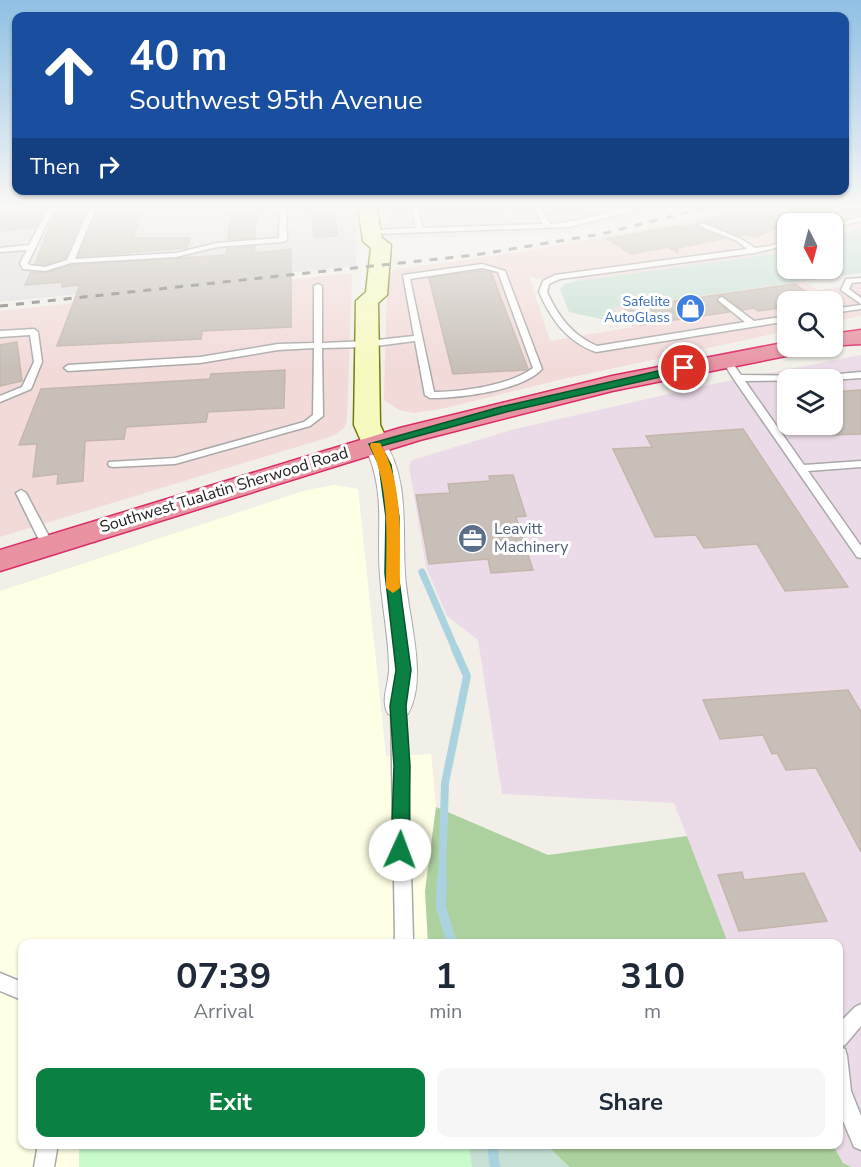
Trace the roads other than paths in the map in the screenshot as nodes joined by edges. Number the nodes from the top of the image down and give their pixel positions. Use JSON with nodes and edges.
{"nodes":[{"id":1,"x":26,"y":259,"type":"edge"},
{"id":2,"x":97,"y":259,"type":"edge"},
{"id":3,"x":364,"y":259,"type":"edge"},
{"id":4,"x":685,"y":259,"type":"edge"},
{"id":5,"x":70,"y":261,"type":"joint"},
{"id":6,"x":861,"y":280,"type":"edge"},
{"id":7,"x":318,"y":286,"type":"dead end"},
{"id":8,"x":861,"y":292,"type":"edge"},
{"id":9,"x":849,"y":293,"type":"junction"},
{"id":10,"x":722,"y":299,"type":"dead end"},
{"id":11,"x":861,"y":302,"type":"edge"},
{"id":12,"x":861,"y":307,"type":"edge"},
{"id":13,"x":843,"y":309,"type":"edge"},
{"id":14,"x":777,"y":320,"type":"edge"},
{"id":15,"x":752,"y":324,"type":"junction"},
{"id":16,"x":0,"y":334,"type":"edge"},
{"id":17,"x":861,"y":337,"type":"edge"},
{"id":18,"x":418,"y":338,"type":"junction"},
{"id":19,"x":843,"y":339,"type":"edge"},
{"id":20,"x":368,"y":344,"type":"junction"},
{"id":21,"x":317,"y":346,"type":"junction"},
{"id":22,"x":777,"y":354,"type":"edge"},
{"id":23,"x":68,"y":368,"type":"dead end"},
{"id":24,"x":732,"y":369,"type":"junction"},
{"id":25,"x":861,"y":375,"type":"edge"},
{"id":26,"x":0,"y":399,"type":"edge"},
{"id":27,"x":375,"y":444,"type":"junction"},
{"id":28,"x":113,"y":464,"type":"dead end"},
{"id":29,"x":861,"y":464,"type":"edge"},
{"id":30,"x":801,"y":468,"type":"junction"},
{"id":31,"x":21,"y":493,"type":"dead end"},
{"id":32,"x":48,"y":546,"type":"junction"},
{"id":33,"x":861,"y":554,"type":"edge"},
{"id":34,"x":0,"y":561,"type":"edge"},
{"id":35,"x":398,"y":706,"type":"joint"},
{"id":36,"x":404,"y":939,"type":"edge"},
{"id":37,"x":0,"y":982,"type":"edge"},
{"id":38,"x":18,"y":989,"type":"edge"},
{"id":39,"x":861,"y":1013,"type":"edge"},
{"id":40,"x":843,"y":1033,"type":"edge"},
{"id":41,"x":843,"y":1094,"type":"edge"},
{"id":42,"x":861,"y":1140,"type":"edge"},
{"id":43,"x":47,"y":1149,"type":"edge"},
{"id":44,"x":44,"y":1167,"type":"edge"}],
"edges":[{"from":1,"to":5,"type":"lane"},
{"from":2,"to":5,"type":"lane"},
{"from":3,"to":20,"type":"street"},
{"from":4,"to":15,"type":"lane"},
{"from":6,"to":9,"type":"lane"},
{"from":7,"to":21,"type":"lane"},
{"from":8,"to":9,"type":"lane"},
{"from":9,"to":11,"type":"lane"},
{"from":10,"to":15,"type":"lane"},
{"from":12,"to":13,"type":"lane"},
{"from":14,"to":15,"type":"lane"},
{"from":16,"to":26,"type":"lane"},
{"from":17,"to":19,"type":"highway"},
{"from":18,"to":18,"type":"lane"},
{"from":18,"to":20,"type":"lane"},
{"from":20,"to":21,"type":"lane"},
{"from":20,"to":27,"type":"street"},
{"from":21,"to":23,"type":"lane"},
{"from":21,"to":28,"type":"lane"},
{"from":22,"to":24,"type":"highway","name":"Southwest Tualatin Sherwood Road"},
{"from":24,"to":25,"type":"lane"},
{"from":24,"to":27,"type":"highway","name":"Southwest Tualatin Sherwood Road"},
{"from":24,"to":30,"type":"lane"},
{"from":27,"to":32,"type":"highway","name":"Southwest Tualatin Sherwood Road"},
{"from":27,"to":35,"type":"street"},
{"from":29,"to":30,"type":"lane"},
{"from":30,"to":33,"type":"lane"},
{"from":31,"to":32,"type":"lane"},
{"from":32,"to":34,"type":"highway","name":"Southwest Tualatin Sherwood Road"},
{"from":35,"to":36,"type":"lane"},
{"from":37,"to":38,"type":"lane"},
{"from":39,"to":40,"type":"lane"},
{"from":41,"to":42,"type":"lane"},
{"from":43,"to":44,"type":"lane"}]}
